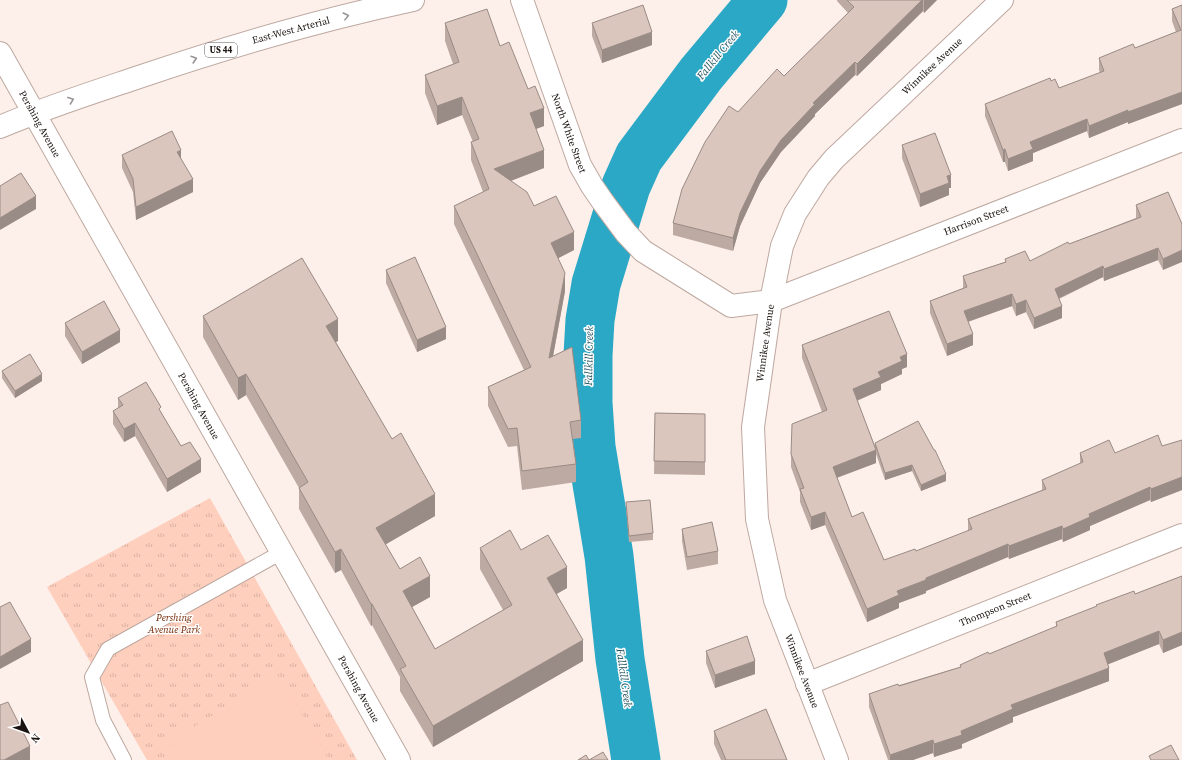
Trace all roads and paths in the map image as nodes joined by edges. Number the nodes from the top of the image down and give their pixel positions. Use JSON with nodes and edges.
{"nodes":[{"id":1,"x":413,"y":0,"type":"edge"},
{"id":2,"x":522,"y":0,"type":"edge"},
{"id":3,"x":1002,"y":0,"type":"edge"},
{"id":4,"x":0,"y":53,"type":"edge"},
{"id":5,"x":34,"y":114,"type":"junction"},
{"id":6,"x":0,"y":127,"type":"edge"},
{"id":7,"x":1182,"y":140,"type":"edge"},
{"id":8,"x":771,"y":301,"type":"junction"},
{"id":9,"x":1182,"y":535,"type":"edge"},
{"id":10,"x":282,"y":552,"type":"junction"},
{"id":11,"x":807,"y":684,"type":"junction"},
{"id":12,"x":124,"y":760,"type":"edge"},
{"id":13,"x":399,"y":760,"type":"edge"},
{"id":14,"x":837,"y":760,"type":"edge"}],
"edges":[{"from":5,"to":1,"type":"main road","name":"East-West Arterial","number":"US 44","one_way":true},
{"from":2,"to":8,"type":"main road","name":"North White Street"},
{"from":3,"to":8,"type":"main road","name":"Winnikee Avenue"},
{"from":4,"to":5,"type":"main road","name":"Pershing Avenue"},
{"from":5,"to":6,"type":"main road","number":"US 44"},
{"from":5,"to":10,"type":"main road","name":"Pershing Avenue"},
{"from":7,"to":8,"type":"main road","name":"Harrison Street"},
{"from":8,"to":11,"type":"main road","name":"Winnikee Avenue"},
{"from":9,"to":11,"type":"main road","name":"Thompson Street"},
{"from":10,"to":12,"type":"lane"},
{"from":10,"to":13,"type":"main road","name":"Pershing Avenue"},
{"from":11,"to":14,"type":"main road","name":"Winnikee Avenue"}]}
